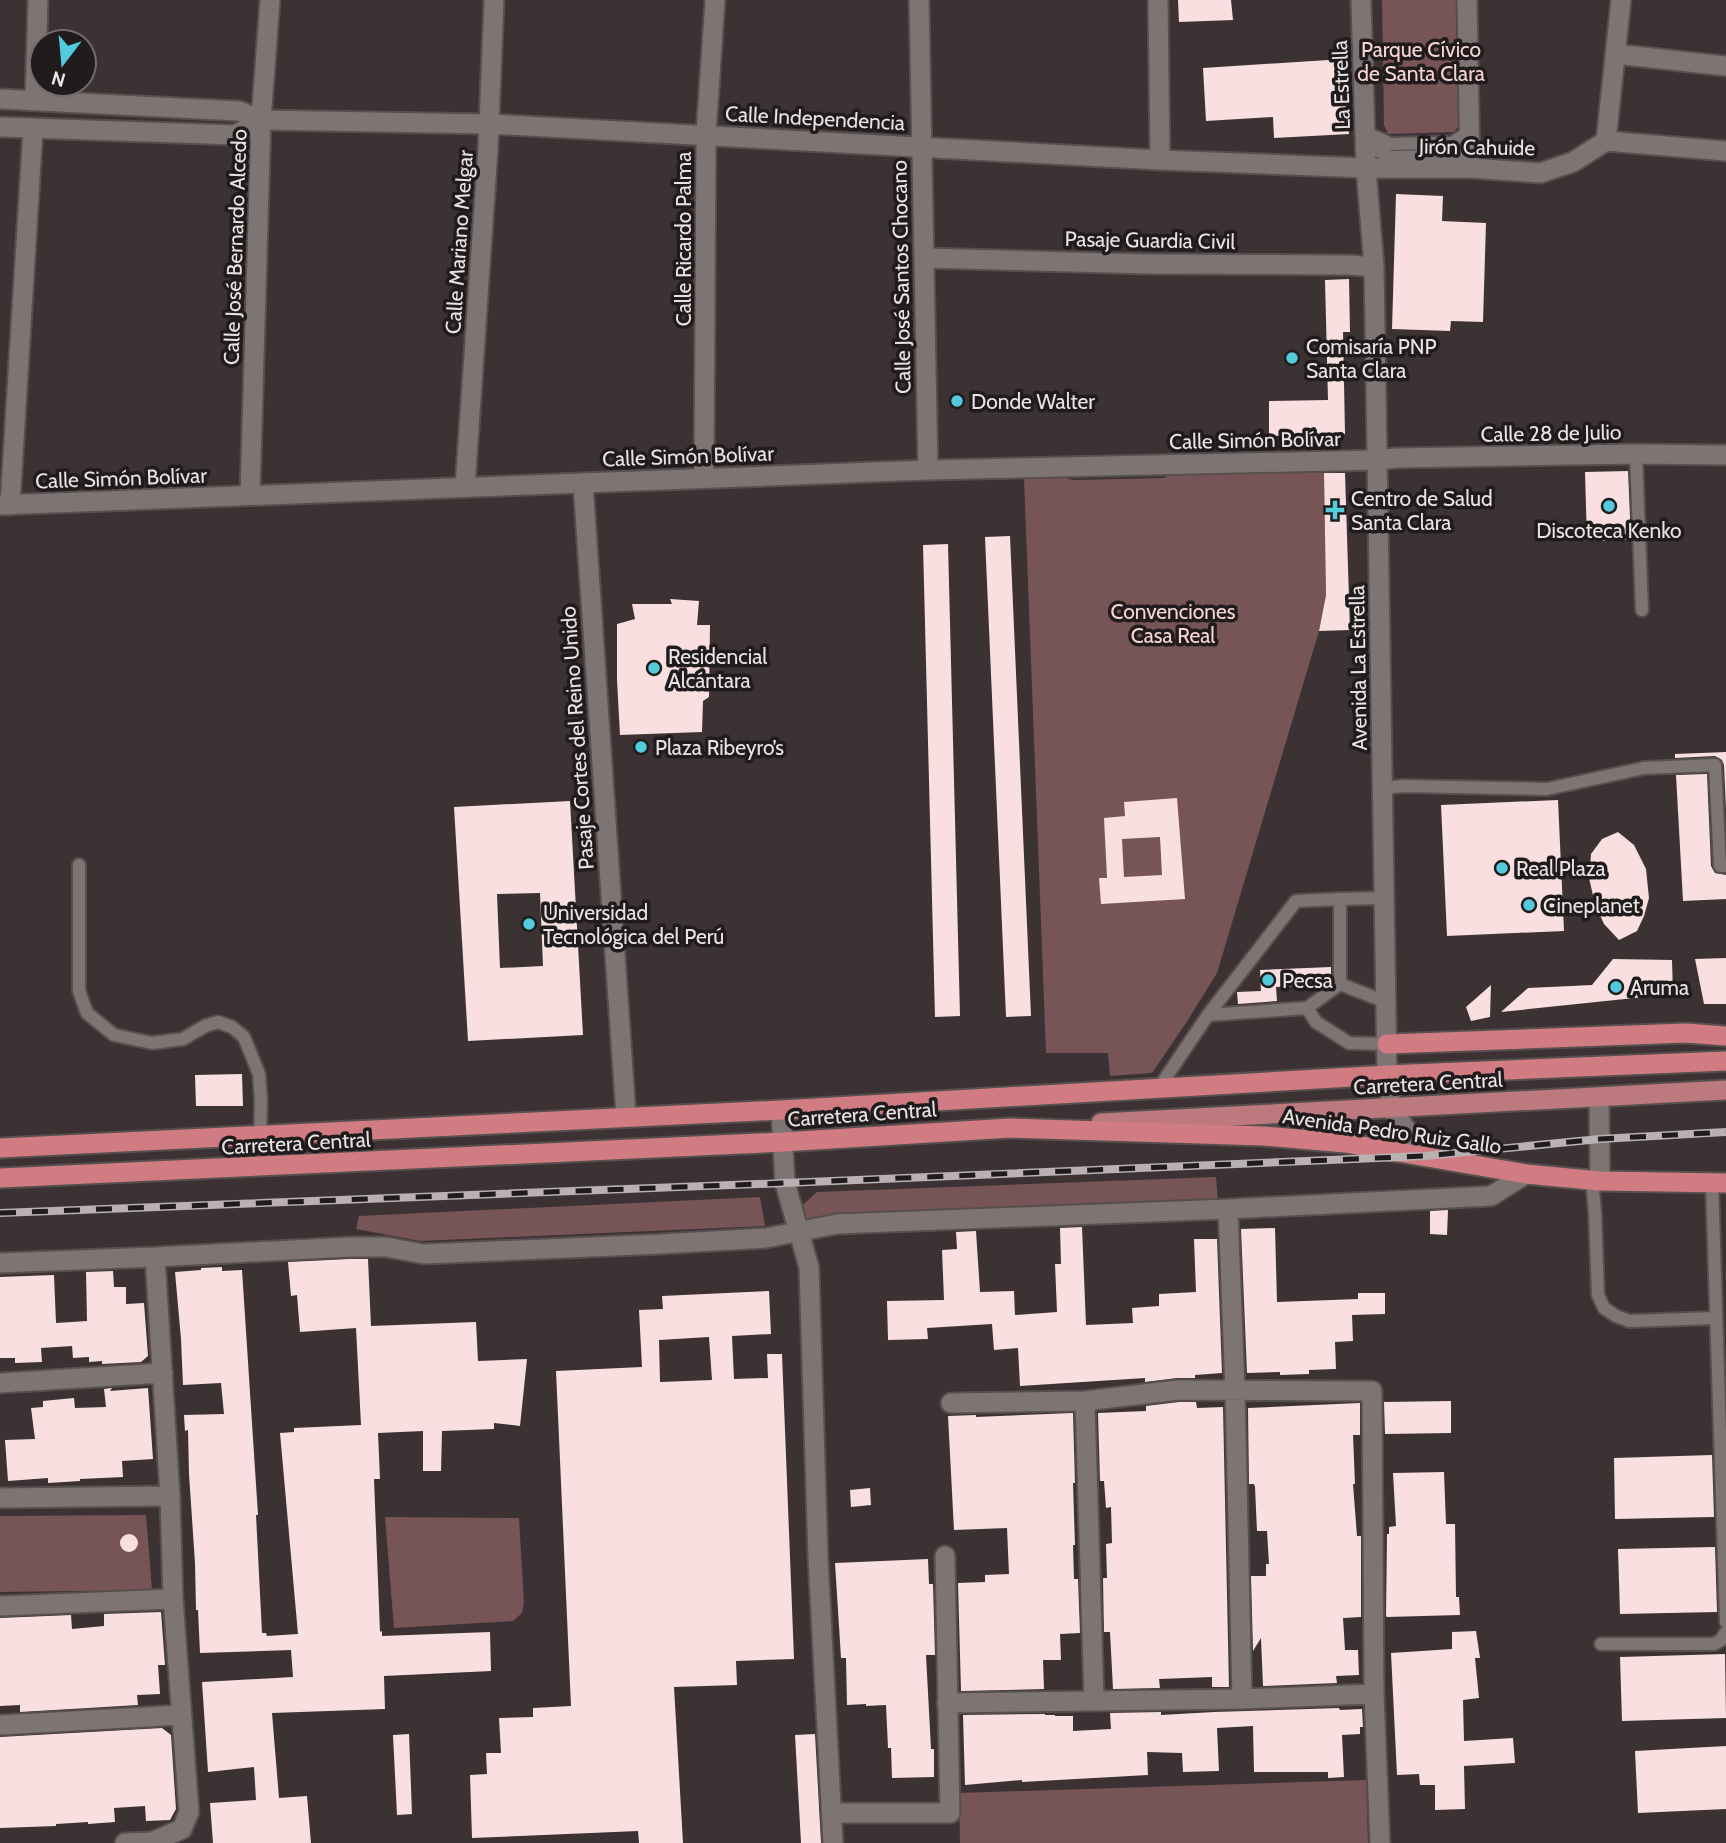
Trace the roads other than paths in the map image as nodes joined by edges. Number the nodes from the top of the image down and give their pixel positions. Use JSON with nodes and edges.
{"nodes":[{"id":1,"x":38,"y":0,"type":"edge"},
{"id":2,"x":270,"y":0,"type":"edge"},
{"id":3,"x":494,"y":0,"type":"edge"},
{"id":4,"x":715,"y":0,"type":"edge"},
{"id":5,"x":919,"y":0,"type":"edge"},
{"id":6,"x":1158,"y":0,"type":"edge"},
{"id":7,"x":1361,"y":0,"type":"edge"},
{"id":8,"x":1467,"y":0,"type":"edge"},
{"id":9,"x":1621,"y":0,"type":"edge"},
{"id":10,"x":1615,"y":54,"type":"junction"},
{"id":11,"x":1726,"y":65,"type":"edge"},
{"id":12,"x":0,"y":99,"type":"edge"},
{"id":13,"x":35,"y":100,"type":"junction"},
{"id":14,"x":261,"y":120,"type":"junction"},
{"id":15,"x":489,"y":124,"type":"junction"},
{"id":16,"x":0,"y":127,"type":"edge"},
{"id":17,"x":33,"y":129,"type":"junction"},
{"id":18,"x":706,"y":134,"type":"junction"},
{"id":19,"x":1365,"y":138,"type":"junction"},
{"id":20,"x":1470,"y":139,"type":"junction"},
{"id":21,"x":1606,"y":141,"type":"junction"},
{"id":22,"x":921,"y":146,"type":"junction"},
{"id":23,"x":1726,"y":151,"type":"edge"},
{"id":24,"x":1160,"y":160,"type":"junction"},
{"id":25,"x":1366,"y":168,"type":"junction"},
{"id":26,"x":1470,"y":168,"type":"junction"},
{"id":27,"x":925,"y":258,"type":"junction"},
{"id":28,"x":1374,"y":267,"type":"junction"},
{"id":29,"x":1636,"y":454,"type":"junction"},
{"id":30,"x":1726,"y":455,"type":"edge"},
{"id":31,"x":1377,"y":460,"type":"junction"},
{"id":32,"x":928,"y":470,"type":"junction"},
{"id":33,"x":704,"y":478,"type":"junction"},
{"id":34,"x":583,"y":483,"type":"junction"},
{"id":35,"x":465,"y":487,"type":"junction"},
{"id":36,"x":250,"y":495,"type":"junction"},
{"id":37,"x":5,"y":505,"type":"edge"},
{"id":38,"x":1642,"y":610,"type":"dead end"},
{"id":39,"x":1382,"y":788,"type":"junction"},
{"id":40,"x":79,"y":865,"type":"dead end"},
{"id":41,"x":1726,"y":866,"type":"edge"},
{"id":42,"x":1384,"y":898,"type":"junction"},
{"id":43,"x":1340,"y":900,"type":"junction"},
{"id":44,"x":1340,"y":984,"type":"junction"},
{"id":45,"x":1386,"y":1002,"type":"junction"},
{"id":46,"x":1307,"y":1008,"type":"junction"},
{"id":47,"x":1208,"y":1015,"type":"junction"},
{"id":48,"x":1726,"y":1036,"type":"edge"},
{"id":49,"x":1387,"y":1044,"type":"junction"},
{"id":50,"x":1726,"y":1061,"type":"edge"},
{"id":51,"x":1387,"y":1075,"type":"junction"},
{"id":52,"x":1158,"y":1089,"type":"junction"},
{"id":53,"x":1726,"y":1090,"type":"edge"},
{"id":54,"x":1599,"y":1097,"type":"junction"},
{"id":55,"x":1391,"y":1108,"type":"junction"},
{"id":56,"x":781,"y":1110,"type":"junction"},
{"id":57,"x":626,"y":1116,"type":"junction"},
{"id":58,"x":1010,"y":1128,"type":"junction"},
{"id":59,"x":266,"y":1135,"type":"junction"},
{"id":60,"x":783,"y":1142,"type":"junction"},
{"id":61,"x":0,"y":1148,"type":"edge"},
{"id":62,"x":1425,"y":1156,"type":"junction"},
{"id":63,"x":273,"y":1167,"type":"junction"},
{"id":64,"x":1526,"y":1174,"type":"junction"},
{"id":65,"x":0,"y":1178,"type":"edge"},
{"id":66,"x":1596,"y":1181,"type":"junction"},
{"id":67,"x":1719,"y":1183,"type":"edge"},
{"id":68,"x":1228,"y":1209,"type":"junction"},
{"id":69,"x":798,"y":1230,"type":"junction"},
{"id":70,"x":155,"y":1257,"type":"junction"},
{"id":71,"x":0,"y":1263,"type":"edge"},
{"id":72,"x":1716,"y":1318,"type":"junction"},
{"id":73,"x":163,"y":1373,"type":"junction"},
{"id":74,"x":0,"y":1383,"type":"edge"},
{"id":75,"x":1235,"y":1390,"type":"junction"},
{"id":76,"x":1085,"y":1401,"type":"junction"},
{"id":77,"x":951,"y":1404,"type":"dead end"},
{"id":78,"x":170,"y":1496,"type":"junction"},
{"id":79,"x":0,"y":1498,"type":"edge"},
{"id":80,"x":944,"y":1556,"type":"dead end"},
{"id":81,"x":173,"y":1599,"type":"junction"},
{"id":82,"x":0,"y":1606,"type":"edge"},
{"id":83,"x":1726,"y":1622,"type":"edge"},
{"id":84,"x":1726,"y":1632,"type":"edge"},
{"id":85,"x":1601,"y":1644,"type":"dead end"},
{"id":86,"x":1374,"y":1694,"type":"junction"},
{"id":87,"x":1242,"y":1699,"type":"junction"},
{"id":88,"x":1094,"y":1701,"type":"junction"},
{"id":89,"x":947,"y":1703,"type":"junction"},
{"id":90,"x":181,"y":1715,"type":"junction"},
{"id":91,"x":0,"y":1725,"type":"edge"},
{"id":92,"x":832,"y":1813,"type":"junction"},
{"id":93,"x":125,"y":1843,"type":"edge"},
{"id":94,"x":833,"y":1843,"type":"edge"},
{"id":95,"x":1380,"y":1843,"type":"edge"}],
"edges":[{"from":1,"to":13,"type":"street"},
{"from":2,"to":14,"type":"street","name":"Calle José Bernardo Alcedo"},
{"from":3,"to":15,"type":"street","name":"Calle Mariano Melgar"},
{"from":4,"to":18,"type":"street","name":"Calle Ricardo Palma"},
{"from":5,"to":22,"type":"street","name":"Calle José Santos Chocano"},
{"from":6,"to":24,"type":"street"},
{"from":7,"to":19,"type":"street","name":"La Estrella"},
{"from":8,"to":20,"type":"street"},
{"from":9,"to":10,"type":"street"},
{"from":10,"to":11,"type":"street"},
{"from":10,"to":21,"type":"street"},
{"from":12,"to":13,"type":"street","name":"Calle Independencia"},
{"from":13,"to":14,"type":"street","name":"Calle Independencia"},
{"from":14,"to":15,"type":"street","name":"Calle Independencia"},
{"from":14,"to":17,"type":"street","name":"Calle Independencia"},
{"from":14,"to":36,"type":"street","name":"Calle José Bernardo Alcedo"},
{"from":15,"to":18,"type":"street","name":"Calle Independencia"},
{"from":15,"to":35,"type":"street","name":"Calle Mariano Melgar"},
{"from":16,"to":17,"type":"street","name":"Calle Independencia"},
{"from":17,"to":37,"type":"street"},
{"from":18,"to":22,"type":"street","name":"Calle Independencia"},
{"from":18,"to":33,"type":"street","name":"Calle Ricardo Palma"},
{"from":19,"to":20,"type":"lane"},
{"from":19,"to":25,"type":"street","name":"La Estrella"},
{"from":20,"to":26,"type":"street"},
{"from":21,"to":23,"type":"street"},
{"from":21,"to":26,"type":"street","name":"Jirón Cahuide"},
{"from":22,"to":24,"type":"street","name":"Calle Independencia"},
{"from":22,"to":27,"type":"street","name":"Calle José Santos Chocano"},
{"from":24,"to":25,"type":"street","name":"Calle Independencia"},
{"from":25,"to":26,"type":"street","name":"Jirón Cahuide"},
{"from":25,"to":28,"type":"street","name":"Avenida La Estrella"},
{"from":27,"to":28,"type":"street","name":"Pasaje Guardia Civil"},
{"from":27,"to":32,"type":"street","name":"Calle José Santos Chocano"},
{"from":28,"to":31,"type":"street","name":"Avenida La Estrella"},
{"from":29,"to":30,"type":"street","name":"Calle 28 de Julio"},
{"from":29,"to":31,"type":"street","name":"Calle 28 de Julio"},
{"from":29,"to":38,"type":"lane"},
{"from":31,"to":32,"type":"street","name":"Calle Simón Bolívar"},
{"from":31,"to":39,"type":"street","name":"Avenida La Estrella"},
{"from":32,"to":33,"type":"street","name":"Calle Simón Bolívar"},
{"from":33,"to":34,"type":"street","name":"Calle Simón Bolívar"},
{"from":34,"to":35,"type":"street","name":"Calle Simón Bolívar"},
{"from":34,"to":57,"type":"street","name":"Pasaje Cortes del Reino Unido"},
{"from":35,"to":36,"type":"street","name":"Calle Simón Bolívar"},
{"from":36,"to":37,"type":"street","name":"Calle Simón Bolívar"},
{"from":39,"to":41,"type":"lane"},
{"from":39,"to":42,"type":"street","name":"Avenida La Estrella"},
{"from":40,"to":59,"type":"lane"},
{"from":42,"to":43,"type":"lane"},
{"from":42,"to":45,"type":"street","name":"Avenida La Estrella"},
{"from":43,"to":44,"type":"lane"},
{"from":43,"to":47,"type":"lane"},
{"from":44,"to":45,"type":"lane"},
{"from":44,"to":46,"type":"lane"},
{"from":45,"to":49,"type":"street","name":"Avenida La Estrella"},
{"from":46,"to":47,"type":"lane"},
{"from":46,"to":49,"type":"lane"},
{"from":47,"to":52,"type":"lane"},
{"from":48,"to":49,"type":"highway"},
{"from":49,"to":51,"type":"street","name":"Avenida La Estrella"},
{"from":50,"to":51,"type":"highway","name":"Carretera Central"},
{"from":51,"to":52,"type":"highway","name":"Carretera Central"},
{"from":51,"to":55,"type":"street","name":"Avenida La Estrella"},
{"from":52,"to":56,"type":"highway","name":"Carretera Central"},
{"from":53,"to":54,"type":"main road","name":"Carretera Central"},
{"from":54,"to":55,"type":"main road","name":"Carretera Central"},
{"from":54,"to":66,"type":"street"},
{"from":55,"to":58,"type":"main road","name":"Carretera Central"},
{"from":55,"to":62,"type":"street","name":"Avenida La Estrella"},
{"from":56,"to":57,"type":"highway","name":"Carretera Central"},
{"from":56,"to":60,"type":"street"},
{"from":57,"to":59,"type":"highway","name":"Carretera Central"},
{"from":58,"to":60,"type":"highway","name":"Carretera Central"},
{"from":58,"to":62,"type":"highway","name":"Avenida Pedro Ruiz Gallo"},
{"from":59,"to":61,"type":"highway","name":"Carretera Central"},
{"from":59,"to":63,"type":"highway"},
{"from":60,"to":63,"type":"highway","name":"Carretera Central"},
{"from":60,"to":69,"type":"street"},
{"from":62,"to":64,"type":"highway","name":"Avenida Pedro Ruiz Gallo"},
{"from":63,"to":65,"type":"highway","name":"Carretera Central"},
{"from":64,"to":66,"type":"highway","name":"Avenida Pedro Ruiz Gallo"},
{"from":64,"to":68,"type":"street"},
{"from":66,"to":67,"type":"highway","name":"Avenida Pedro Ruiz Gallo"},
{"from":66,"to":72,"type":"lane"},
{"from":67,"to":72,"type":"lane"},
{"from":68,"to":69,"type":"street"},
{"from":68,"to":75,"type":"street"},
{"from":69,"to":70,"type":"street"},
{"from":69,"to":92,"type":"street"},
{"from":70,"to":71,"type":"street"},
{"from":70,"to":73,"type":"street"},
{"from":72,"to":83,"type":"lane"},
{"from":73,"to":74,"type":"street"},
{"from":73,"to":78,"type":"street"},
{"from":75,"to":76,"type":"street"},
{"from":75,"to":86,"type":"street"},
{"from":75,"to":87,"type":"street"},
{"from":76,"to":77,"type":"street"},
{"from":76,"to":88,"type":"street"},
{"from":78,"to":79,"type":"street"},
{"from":78,"to":81,"type":"street"},
{"from":80,"to":89,"type":"street"},
{"from":81,"to":82,"type":"street"},
{"from":81,"to":90,"type":"street"},
{"from":84,"to":85,"type":"lane"},
{"from":86,"to":87,"type":"street"},
{"from":86,"to":95,"type":"street"},
{"from":87,"to":88,"type":"street"},
{"from":88,"to":89,"type":"street"},
{"from":89,"to":92,"type":"street"},
{"from":90,"to":91,"type":"street"},
{"from":90,"to":93,"type":"street"},
{"from":92,"to":94,"type":"street"}]}
